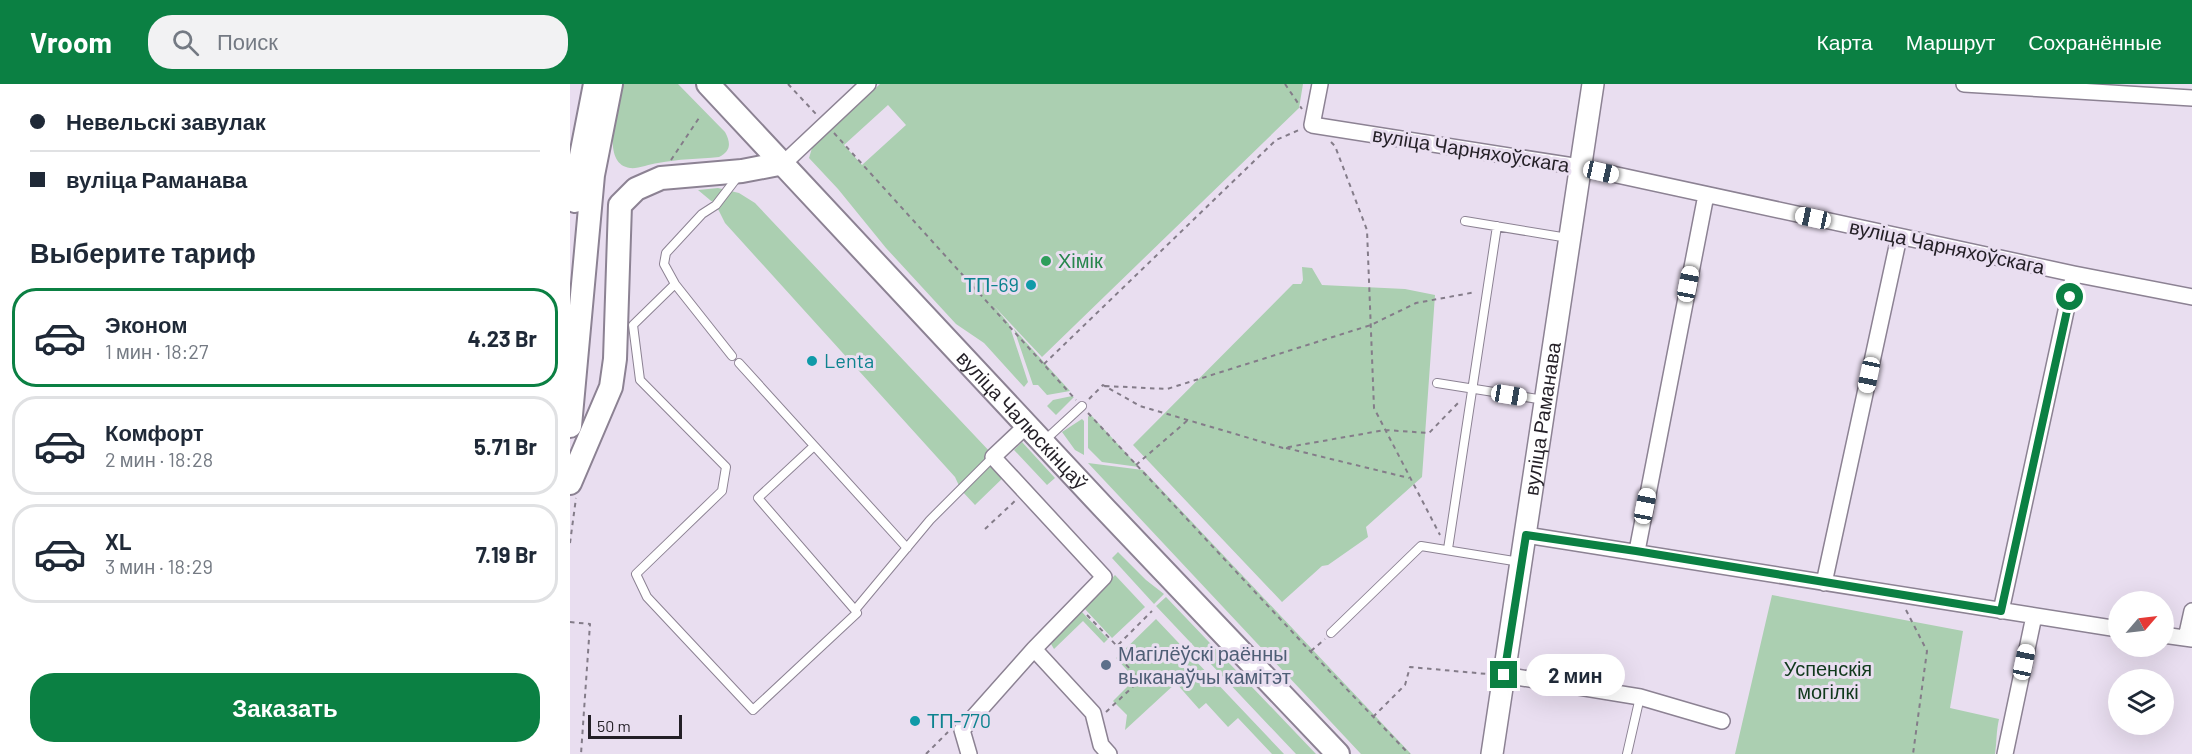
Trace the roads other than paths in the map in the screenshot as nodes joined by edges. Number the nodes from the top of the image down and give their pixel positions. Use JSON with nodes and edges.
{"nodes":[{"id":1,"x":595,"y":84,"type":"edge"},
{"id":2,"x":611,"y":84,"type":"edge"},
{"id":3,"x":708,"y":84,"type":"edge"},
{"id":4,"x":868,"y":84,"type":"edge"},
{"id":5,"x":1320,"y":84,"type":"edge"},
{"id":6,"x":1593,"y":84,"type":"edge"},
{"id":7,"x":1964,"y":84,"type":"edge"},
{"id":8,"x":2128,"y":89,"type":"edge"},
{"id":9,"x":2192,"y":98,"type":"edge"},
{"id":10,"x":783,"y":163,"type":"junction"},
{"id":11,"x":1580,"y":167,"type":"junction"},
{"id":12,"x":741,"y":171,"type":"junction"},
{"id":13,"x":1706,"y":195,"type":"junction"},
{"id":14,"x":1465,"y":221,"type":"dead end"},
{"id":15,"x":1497,"y":226,"type":"junction"},
{"id":16,"x":1899,"y":237,"type":"junction"},
{"id":17,"x":1569,"y":238,"type":"junction"},
{"id":18,"x":570,"y":257,"type":"edge"},
{"id":19,"x":2074,"y":274,"type":"junction"},
{"id":20,"x":675,"y":285,"type":"junction"},
{"id":21,"x":2192,"y":297,"type":"edge"},
{"id":22,"x":732,"y":356,"type":"dead end"},
{"id":23,"x":739,"y":363,"type":"dead end"},
{"id":24,"x":1437,"y":384,"type":"dead end"},
{"id":25,"x":1472,"y":389,"type":"junction"},
{"id":26,"x":1546,"y":401,"type":"junction"},
{"id":27,"x":1082,"y":406,"type":"road end"},
{"id":28,"x":1027,"y":425,"type":"junction"},
{"id":29,"x":570,"y":426,"type":"edge"},
{"id":30,"x":1043,"y":442,"type":"junction"},
{"id":31,"x":814,"y":446,"type":"junction"},
{"id":32,"x":993,"y":457,"type":"junction"},
{"id":33,"x":570,"y":483,"type":"edge"},
{"id":34,"x":1526,"y":535,"type":"junction"},
{"id":35,"x":907,"y":548,"type":"junction"},
{"id":36,"x":1448,"y":549,"type":"junction"},
{"id":37,"x":1636,"y":551,"type":"junction"},
{"id":38,"x":1521,"y":562,"type":"junction"},
{"id":39,"x":1824,"y":583,"type":"junction"},
{"id":40,"x":855,"y":609,"type":"junction"},
{"id":41,"x":2001,"y":611,"type":"junction"},
{"id":42,"x":2192,"y":611,"type":"edge"},
{"id":43,"x":2034,"y":616,"type":"junction"},
{"id":44,"x":2108,"y":627,"type":"edge"},
{"id":45,"x":1331,"y":633,"type":"road end"},
{"id":46,"x":2174,"y":636,"type":"edge"},
{"id":47,"x":2189,"y":638,"type":"edge"},
{"id":48,"x":1034,"y":649,"type":"junction"},
{"id":49,"x":1504,"y":675,"type":"junction"},
{"id":50,"x":1640,"y":697,"type":"junction"},
{"id":51,"x":1722,"y":721,"type":"dead end"},
{"id":52,"x":966,"y":752,"type":"edge"},
{"id":53,"x":1109,"y":754,"type":"edge"},
{"id":54,"x":1338,"y":754,"type":"edge"},
{"id":55,"x":1492,"y":754,"type":"edge"},
{"id":56,"x":1627,"y":754,"type":"edge"},
{"id":57,"x":2005,"y":754,"type":"edge"}],
"edges":[{"from":1,"to":18,"type":"main road"},
{"from":2,"to":29,"type":"main road"},
{"from":3,"to":10,"type":"main road","name":"вуліца Чалюскінцаў"},
{"from":4,"to":10,"type":"street"},
{"from":5,"to":11,"type":"street","name":"вуліца Чарняхоўскага"},
{"from":6,"to":11,"type":"main road","name":"вуліца Раманава"},
{"from":7,"to":8,"type":"street"},
{"from":8,"to":9,"type":"street"},
{"from":10,"to":12,"type":"main road"},
{"from":10,"to":28,"type":"main road","name":"вуліца Чалюскінцаў"},
{"from":11,"to":13,"type":"street","name":"вуліца Чарняхоўскага"},
{"from":11,"to":17,"type":"main road","name":"вуліца Раманава"},
{"from":12,"to":20,"type":"lane"},
{"from":12,"to":33,"type":"main road"},
{"from":13,"to":16,"type":"street","name":"вуліца Чарняхоўскага"},
{"from":13,"to":37,"type":"street"},
{"from":14,"to":15,"type":"lane"},
{"from":15,"to":17,"type":"lane"},
{"from":15,"to":25,"type":"lane"},
{"from":16,"to":19,"type":"street","name":"вуліца Чарняхоўскага"},
{"from":16,"to":39,"type":"street"},
{"from":17,"to":26,"type":"main road","name":"вуліца Раманава"},
{"from":19,"to":21,"type":"street","name":"вуліца Чарняхоўскага"},
{"from":19,"to":41,"type":"street"},
{"from":20,"to":22,"type":"lane"},
{"from":20,"to":40,"type":"lane"},
{"from":23,"to":31,"type":"lane"},
{"from":24,"to":25,"type":"lane"},
{"from":25,"to":26,"type":"lane"},
{"from":25,"to":36,"type":"lane"},
{"from":26,"to":34,"type":"main road","name":"вуліца Раманава"},
{"from":27,"to":30,"type":"lane"},
{"from":28,"to":30,"type":"main road","name":"вуліца Чалюскінцаў"},
{"from":28,"to":32,"type":"street"},
{"from":30,"to":54,"type":"main road","name":"вуліца Чалюскінцаў"},
{"from":31,"to":35,"type":"lane"},
{"from":31,"to":40,"type":"lane"},
{"from":32,"to":35,"type":"lane"},
{"from":32,"to":48,"type":"street"},
{"from":34,"to":37,"type":"street"},
{"from":34,"to":38,"type":"main road","name":"вуліца Раманава"},
{"from":35,"to":40,"type":"lane"},
{"from":36,"to":38,"type":"lane"},
{"from":36,"to":45,"type":"lane"},
{"from":37,"to":39,"type":"street"},
{"from":38,"to":49,"type":"main road","name":"вуліца Раманава"},
{"from":39,"to":41,"type":"street"},
{"from":41,"to":43,"type":"street"},
{"from":42,"to":47,"type":"street"},
{"from":43,"to":44,"type":"street"},
{"from":43,"to":57,"type":"street"},
{"from":46,"to":47,"type":"street"},
{"from":48,"to":52,"type":"street"},
{"from":48,"to":53,"type":"street"},
{"from":49,"to":50,"type":"street"},
{"from":49,"to":55,"type":"main road","name":"вуліца Раманава"},
{"from":50,"to":51,"type":"street"},
{"from":50,"to":56,"type":"lane"}]}
